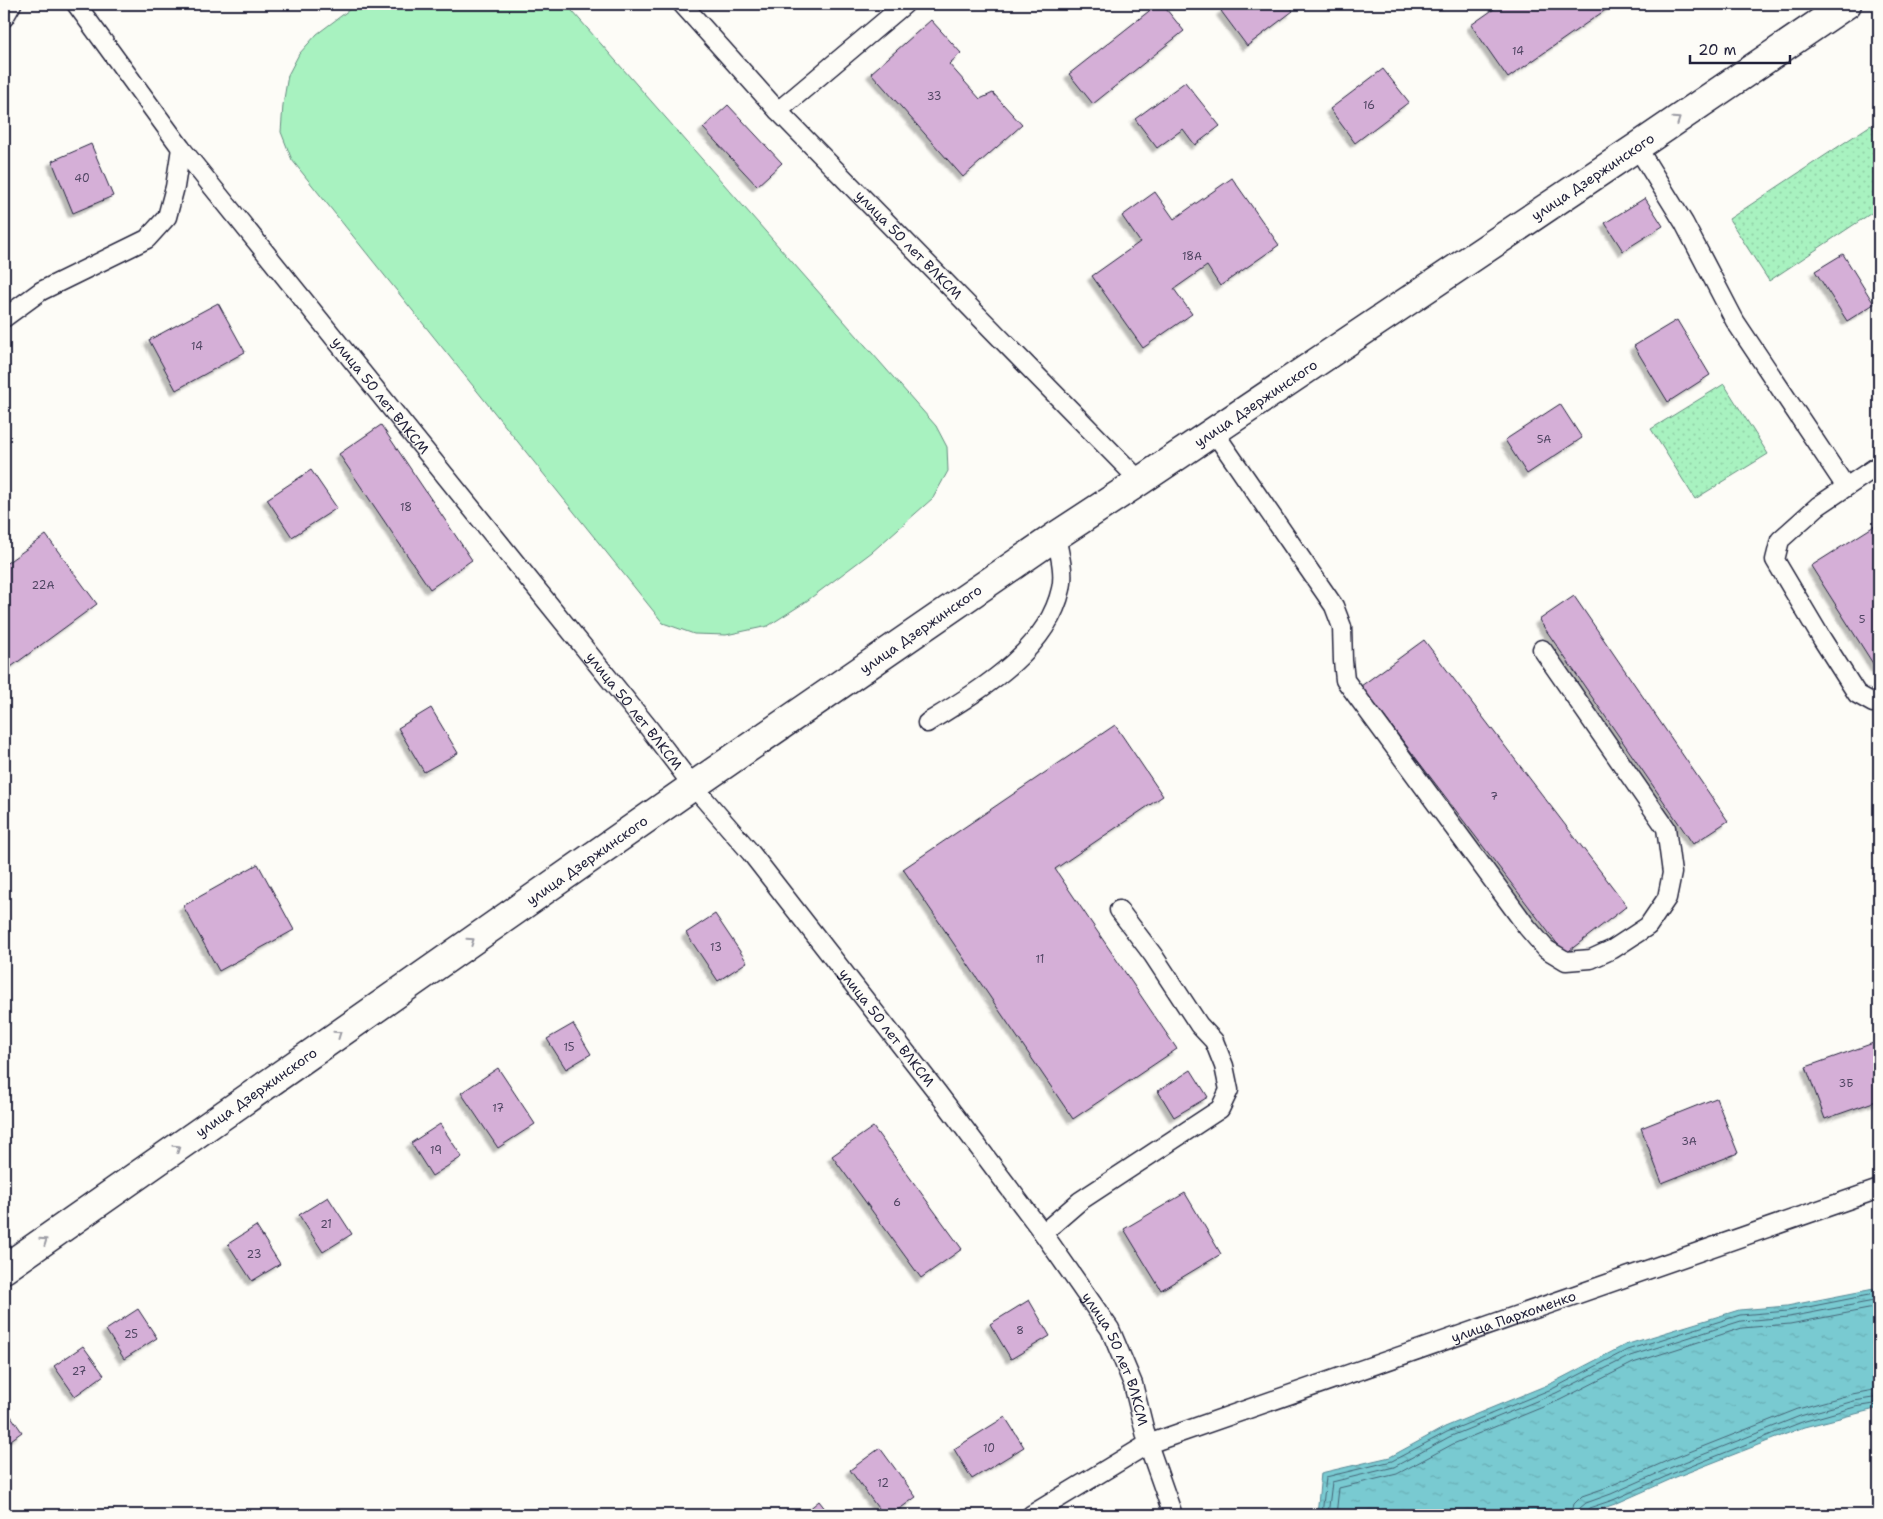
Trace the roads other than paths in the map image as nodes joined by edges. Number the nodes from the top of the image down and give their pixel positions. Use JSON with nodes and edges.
{"nodes":[{"id":1,"x":12,"y":4,"type":"edge"},
{"id":2,"x":76,"y":4,"type":"edge"},
{"id":3,"x":682,"y":4,"type":"edge"},
{"id":4,"x":905,"y":4,"type":"edge"},
{"id":5,"x":1846,"y":4,"type":"edge"},
{"id":6,"x":4,"y":18,"type":"edge"},
{"id":7,"x":778,"y":111,"type":"junction"},
{"id":8,"x":1637,"y":147,"type":"junction"},
{"id":9,"x":181,"y":148,"type":"junction"},
{"id":10,"x":4,"y":318,"type":"edge"},
{"id":11,"x":1214,"y":432,"type":"junction"},
{"id":12,"x":1879,"y":464,"type":"edge"},
{"id":13,"x":1140,"y":481,"type":"junction"},
{"id":14,"x":1846,"y":487,"type":"junction"},
{"id":15,"x":1056,"y":536,"type":"junction"},
{"id":16,"x":1542,"y":649,"type":"dead end"},
{"id":17,"x":1879,"y":701,"type":"edge"},
{"id":18,"x":927,"y":723,"type":"dead end"},
{"id":19,"x":693,"y":786,"type":"junction"},
{"id":20,"x":1119,"y":910,"type":"dead end"},
{"id":21,"x":1879,"y":1189,"type":"edge"},
{"id":22,"x":1043,"y":1234,"type":"junction"},
{"id":23,"x":4,"y":1269,"type":"edge"},
{"id":24,"x":1148,"y":1444,"type":"junction"},
{"id":25,"x":1031,"y":1515,"type":"edge"},
{"id":26,"x":1173,"y":1515,"type":"edge"}],
"edges":[{"from":1,"to":6,"type":"lane"},
{"from":2,"to":9,"type":"lane","name":"улица 50 лет ВЛКСМ"},
{"from":3,"to":7,"type":"lane","name":"улица 50 лет ВЛКСМ"},
{"from":4,"to":7,"type":"lane"},
{"from":8,"to":5,"type":"main road","name":"улица Дзержинского","one_way":true},
{"from":7,"to":13,"type":"lane","name":"улица 50 лет ВЛКСМ"},
{"from":8,"to":11,"type":"main road","name":"улица Дзержинского"},
{"from":8,"to":14,"type":"lane"},
{"from":9,"to":10,"type":"lane"},
{"from":9,"to":19,"type":"lane","name":"улица 50 лет ВЛКСМ"},
{"from":11,"to":13,"type":"main road","name":"улица Дзержинского"},
{"from":11,"to":16,"type":"lane"},
{"from":12,"to":14,"type":"lane"},
{"from":13,"to":15,"type":"main road","name":"улица Дзержинского"},
{"from":14,"to":17,"type":"lane"},
{"from":15,"to":18,"type":"lane"},
{"from":15,"to":19,"type":"main road","name":"улица Дзержинского"},
{"from":19,"to":22,"type":"lane","name":"улица 50 лет ВЛКСМ"},
{"from":23,"to":19,"type":"main road","name":"улица Дзержинского","one_way":true},
{"from":20,"to":22,"type":"lane"},
{"from":21,"to":24,"type":"lane","name":"улица Пархоменко"},
{"from":22,"to":24,"type":"lane","name":"улица 50 лет ВЛКСМ"},
{"from":24,"to":25,"type":"lane","name":"улица Пархоменко"},
{"from":24,"to":26,"type":"lane"}]}
